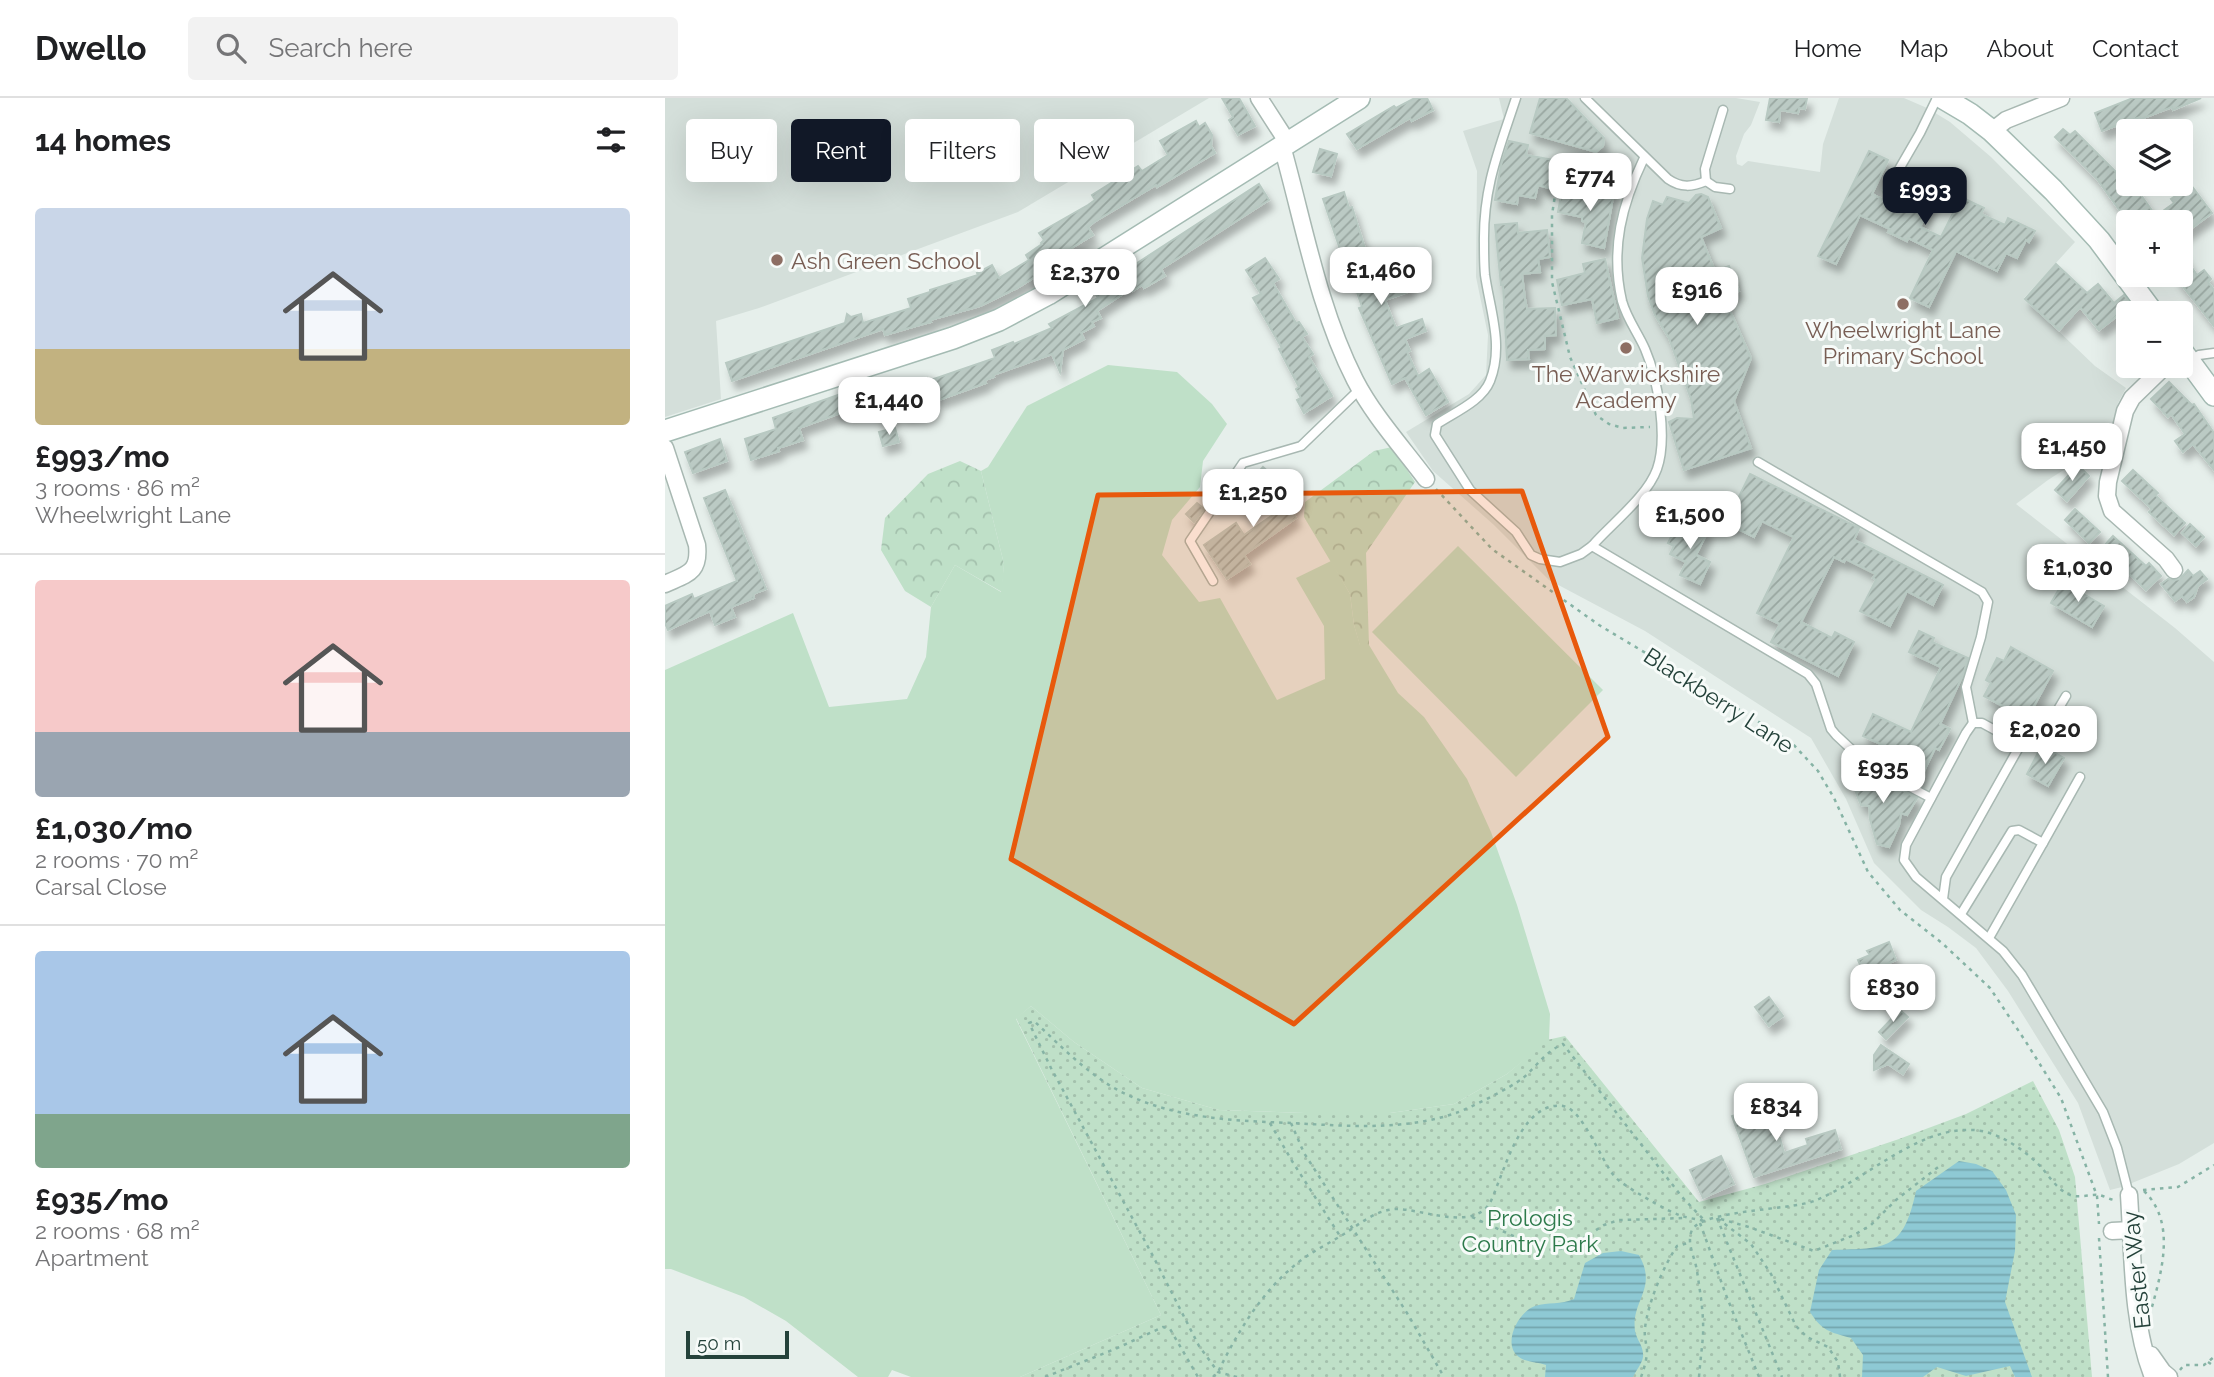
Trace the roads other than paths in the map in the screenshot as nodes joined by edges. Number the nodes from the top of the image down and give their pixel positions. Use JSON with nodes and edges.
{"nodes":[{"id":1,"x":1259,"y":98,"type":"edge"},
{"id":2,"x":1360,"y":98,"type":"edge"},
{"id":3,"x":1516,"y":98,"type":"edge"},
{"id":4,"x":1585,"y":98,"type":"edge"},
{"id":5,"x":1937,"y":98,"type":"edge"},
{"id":6,"x":1943,"y":98,"type":"edge"},
{"id":7,"x":2061,"y":98,"type":"edge"},
{"id":8,"x":1723,"y":110,"type":"dead end"},
{"id":9,"x":1992,"y":131,"type":"junction"},
{"id":10,"x":1285,"y":144,"type":"junction"},
{"id":11,"x":1644,"y":158,"type":"junction"},
{"id":12,"x":1706,"y":181,"type":"junction"},
{"id":13,"x":1730,"y":189,"type":"dead end"},
{"id":14,"x":1887,"y":190,"type":"dead end"},
{"id":15,"x":2144,"y":301,"type":"edge"},
{"id":16,"x":2214,"y":353,"type":"edge"},
{"id":17,"x":2193,"y":355,"type":"edge"},
{"id":18,"x":2193,"y":367,"type":"edge"},
{"id":19,"x":2152,"y":378,"type":"edge"},
{"id":20,"x":1360,"y":389,"type":"junction"},
{"id":21,"x":2214,"y":395,"type":"edge"},
{"id":22,"x":665,"y":431,"type":"edge"},
{"id":23,"x":665,"y":448,"type":"edge"},
{"id":24,"x":1758,"y":462,"type":"dead end"},
{"id":25,"x":1426,"y":479,"type":"road end"},
{"id":26,"x":1592,"y":546,"type":"junction"},
{"id":27,"x":2172,"y":560,"type":"dead end"},
{"id":28,"x":1213,"y":581,"type":"dead end"},
{"id":29,"x":665,"y":584,"type":"edge"},
{"id":30,"x":2066,"y":696,"type":"dead end"},
{"id":31,"x":1973,"y":723,"type":"junction"},
{"id":32,"x":2018,"y":745,"type":"junction"},
{"id":33,"x":2080,"y":777,"type":"dead end"},
{"id":34,"x":1931,"y":798,"type":"junction"},
{"id":35,"x":2043,"y":843,"type":"junction"},
{"id":36,"x":1943,"y":900,"type":"junction"},
{"id":37,"x":1961,"y":914,"type":"junction"},
{"id":38,"x":1989,"y":938,"type":"junction"},
{"id":39,"x":2136,"y":1193,"type":"joint"},
{"id":40,"x":2131,"y":1230,"type":"junction"},
{"id":41,"x":2112,"y":1231,"type":"dead end"},
{"id":42,"x":2144,"y":1345,"type":"junction"},
{"id":43,"x":2154,"y":1377,"type":"edge"},
{"id":44,"x":2171,"y":1377,"type":"edge"}],
"edges":[{"from":1,"to":10,"type":"street"},
{"from":2,"to":10,"type":"street"},
{"from":3,"to":26,"type":"lane"},
{"from":4,"to":11,"type":"lane"},
{"from":5,"to":14,"type":"lane"},
{"from":6,"to":9,"type":"street"},
{"from":7,"to":9,"type":"street"},
{"from":8,"to":12,"type":"lane"},
{"from":9,"to":15,"type":"street"},
{"from":10,"to":20,"type":"street"},
{"from":10,"to":22,"type":"street"},
{"from":11,"to":12,"type":"lane"},
{"from":11,"to":26,"type":"lane"},
{"from":12,"to":13,"type":"lane"},
{"from":16,"to":17,"type":"lane"},
{"from":18,"to":21,"type":"street"},
{"from":19,"to":27,"type":"street"},
{"from":20,"to":25,"type":"street"},
{"from":20,"to":28,"type":"lane"},
{"from":23,"to":29,"type":"street"},
{"from":24,"to":31,"type":"lane"},
{"from":26,"to":34,"type":"lane"},
{"from":30,"to":32,"type":"lane"},
{"from":31,"to":32,"type":"lane"},
{"from":31,"to":34,"type":"lane"},
{"from":32,"to":36,"type":"lane"},
{"from":33,"to":35,"type":"lane"},
{"from":34,"to":36,"type":"lane"},
{"from":35,"to":37,"type":"lane"},
{"from":35,"to":38,"type":"lane"},
{"from":36,"to":37,"type":"lane"},
{"from":37,"to":38,"type":"lane"},
{"from":38,"to":39,"type":"lane"},
{"from":39,"to":40,"type":"street","name":"Easter Way"},
{"from":40,"to":41,"type":"street"},
{"from":40,"to":42,"type":"street","name":"Easter Way"},
{"from":42,"to":43,"type":"street","name":"Easter Way"},
{"from":42,"to":44,"type":"street","name":"Easter Way"}]}
